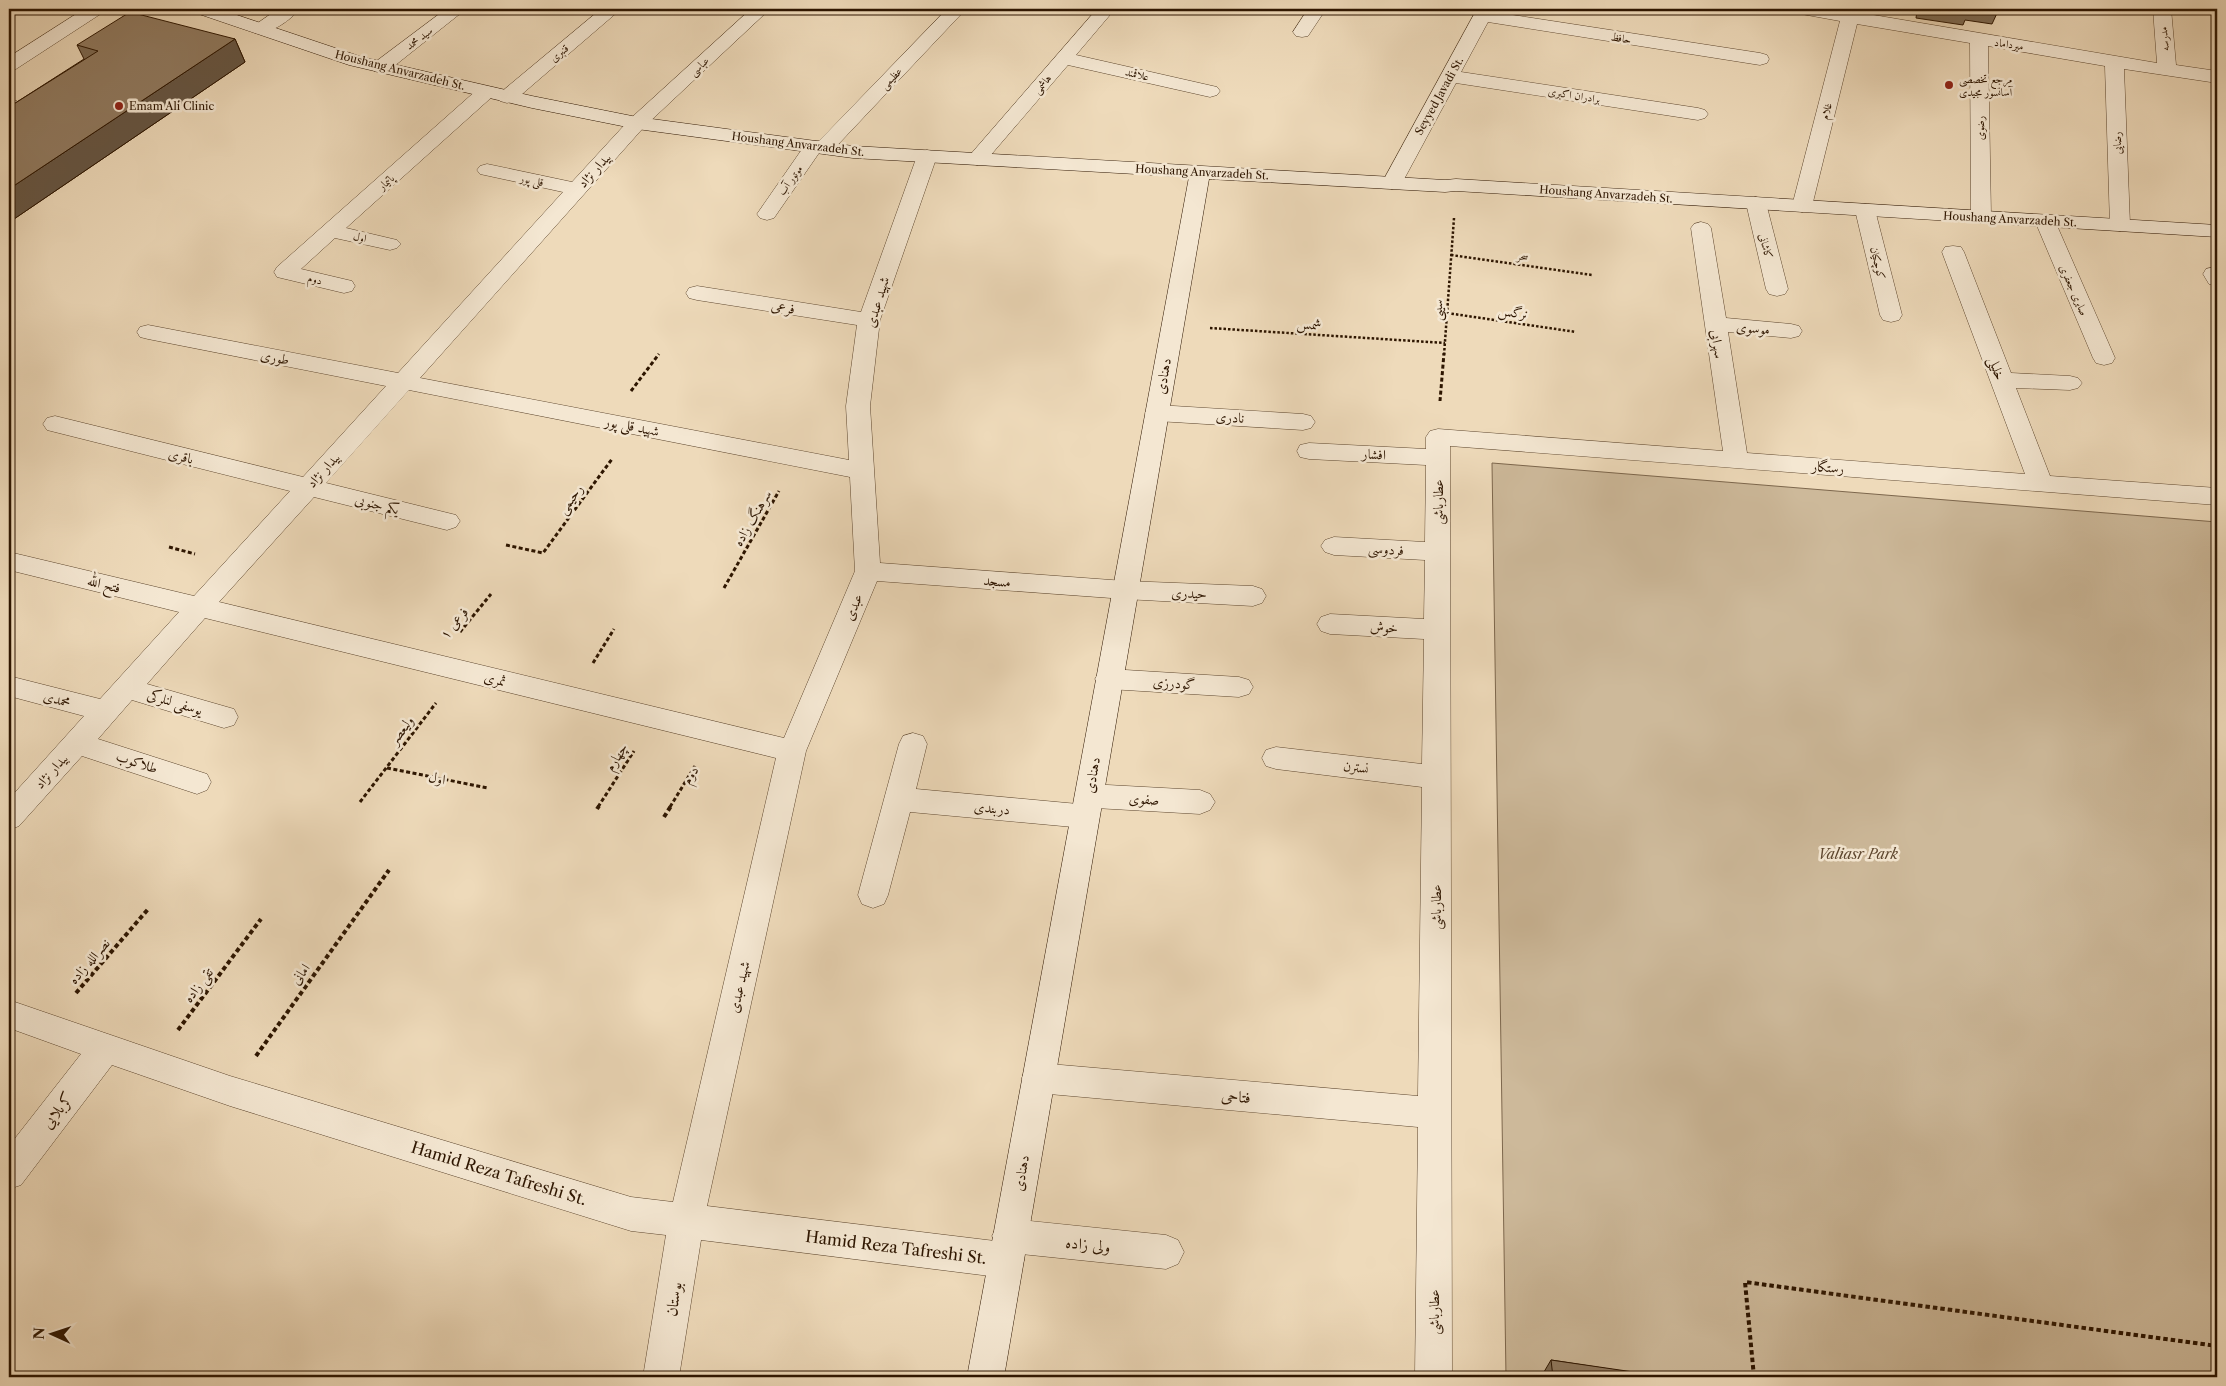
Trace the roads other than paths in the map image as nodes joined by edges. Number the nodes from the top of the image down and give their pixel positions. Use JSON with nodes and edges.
{"nodes":[{"id":1,"x":96,"y":9,"type":"edge"},
{"id":2,"x":202,"y":9,"type":"edge"},
{"id":3,"x":290,"y":9,"type":"edge"},
{"id":4,"x":457,"y":9,"type":"edge"},
{"id":5,"x":612,"y":9,"type":"edge"},
{"id":6,"x":761,"y":9,"type":"edge"},
{"id":7,"x":957,"y":9,"type":"edge"},
{"id":8,"x":1106,"y":9,"type":"edge"},
{"id":9,"x":1317,"y":9,"type":"edge"},
{"id":10,"x":1802,"y":9,"type":"edge"},
{"id":11,"x":2162,"y":9,"type":"edge"},
{"id":12,"x":1484,"y":12,"type":"edge"},
{"id":13,"x":1850,"y":16,"type":"junction"},
{"id":14,"x":260,"y":29,"type":"junction"},
{"id":15,"x":1302,"y":32,"type":"dead end"},
{"id":16,"x":1979,"y":39,"type":"junction"},
{"id":17,"x":1064,"y":58,"type":"junction"},
{"id":18,"x":1760,"y":60,"type":"dead end"},
{"id":19,"x":2114,"y":62,"type":"junction"},
{"id":20,"x":9,"y":65,"type":"edge"},
{"id":21,"x":380,"y":67,"type":"junction"},
{"id":22,"x":2167,"y":70,"type":"junction"},
{"id":23,"x":1450,"y":76,"type":"junction"},
{"id":24,"x":2217,"y":77,"type":"edge"},
{"id":25,"x":1210,"y":91,"type":"dead end"},
{"id":26,"x":486,"y":92,"type":"junction"},
{"id":27,"x":507,"y":97,"type":"junction"},
{"id":28,"x":1698,"y":114,"type":"dead end"},
{"id":29,"x":637,"y":123,"type":"junction"},
{"id":30,"x":819,"y":147,"type":"junction"},
{"id":31,"x":927,"y":156,"type":"junction"},
{"id":32,"x":977,"y":159,"type":"junction"},
{"id":33,"x":486,"y":170,"type":"dead end"},
{"id":34,"x":1200,"y":172,"type":"junction"},
{"id":35,"x":1392,"y":183,"type":"junction"},
{"id":36,"x":577,"y":189,"type":"junction"},
{"id":37,"x":1756,"y":203,"type":"junction"},
{"id":38,"x":1802,"y":206,"type":"junction"},
{"id":39,"x":1865,"y":210,"type":"junction"},
{"id":40,"x":767,"y":214,"type":"dead end"},
{"id":41,"x":1981,"y":217,"type":"junction"},
{"id":42,"x":2044,"y":221,"type":"junction"},
{"id":43,"x":2120,"y":225,"type":"junction"},
{"id":44,"x":1701,"y":228,"type":"dead end"},
{"id":45,"x":331,"y":231,"type":"junction"},
{"id":46,"x":2217,"y":231,"type":"edge"},
{"id":47,"x":390,"y":244,"type":"dead end"},
{"id":48,"x":1953,"y":252,"type":"dead end"},
{"id":49,"x":285,"y":272,"type":"joint"},
{"id":50,"x":344,"y":286,"type":"dead end"},
{"id":51,"x":1777,"y":289,"type":"dead end"},
{"id":52,"x":697,"y":293,"type":"dead end"},
{"id":53,"x":1891,"y":315,"type":"dead end"},
{"id":54,"x":869,"y":320,"type":"junction"},
{"id":55,"x":1715,"y":324,"type":"junction"},
{"id":56,"x":1791,"y":331,"type":"dead end"},
{"id":57,"x":148,"y":332,"type":"dead end"},
{"id":58,"x":2104,"y":358,"type":"dead end"},
{"id":59,"x":2002,"y":380,"type":"junction"},
{"id":60,"x":402,"y":382,"type":"junction"},
{"id":61,"x":2070,"y":383,"type":"dead end"},
{"id":62,"x":1157,"y":412,"type":"junction"},
{"id":63,"x":1303,"y":422,"type":"dead end"},
{"id":64,"x":55,"y":424,"type":"dead end"},
{"id":65,"x":1438,"y":447,"type":"junction"},
{"id":66,"x":1310,"y":451,"type":"dead end"},
{"id":67,"x":1736,"y":460,"type":"junction"},
{"id":68,"x":861,"y":462,"type":"junction"},
{"id":69,"x":2041,"y":483,"type":"junction"},
{"id":70,"x":307,"y":488,"type":"junction"},
{"id":71,"x":2217,"y":497,"type":"edge"},
{"id":72,"x":447,"y":521,"type":"dead end"},
{"id":73,"x":1334,"y":546,"type":"dead end"},
{"id":74,"x":1438,"y":552,"type":"junction"},
{"id":75,"x":9,"y":561,"type":"edge"},
{"id":76,"x":868,"y":571,"type":"junction"},
{"id":77,"x":1125,"y":590,"type":"junction"},
{"id":78,"x":1253,"y":596,"type":"dead end"},
{"id":79,"x":198,"y":607,"type":"junction"},
{"id":80,"x":1330,"y":624,"type":"dead end"},
{"id":81,"x":1437,"y":630,"type":"junction"},
{"id":82,"x":1109,"y":679,"type":"junction"},
{"id":83,"x":9,"y":686,"type":"edge"},
{"id":84,"x":1239,"y":687,"type":"dead end"},
{"id":85,"x":126,"y":688,"type":"junction"},
{"id":86,"x":105,"y":711,"type":"junction"},
{"id":87,"x":224,"y":717,"type":"dead end"},
{"id":88,"x":77,"y":743,"type":"junction"},
{"id":89,"x":913,"y":744,"type":"dead end"},
{"id":90,"x":792,"y":752,"type":"junction"},
{"id":91,"x":1276,"y":758,"type":"dead end"},
{"id":92,"x":1436,"y":777,"type":"junction"},
{"id":93,"x":197,"y":782,"type":"dead end"},
{"id":94,"x":899,"y":799,"type":"junction"},
{"id":95,"x":1200,"y":802,"type":"dead end"},
{"id":96,"x":1086,"y":806,"type":"junction"},
{"id":97,"x":9,"y":818,"type":"edge"},
{"id":98,"x":873,"y":895,"type":"dead end"},
{"id":99,"x":9,"y":1014,"type":"edge"},
{"id":100,"x":105,"y":1048,"type":"junction"},
{"id":101,"x":1038,"y":1078,"type":"junction"},
{"id":102,"x":1435,"y":1114,"type":"junction"},
{"id":103,"x":9,"y":1173,"type":"edge"},
{"id":104,"x":686,"y":1222,"type":"junction"},
{"id":105,"x":1008,"y":1248,"type":"junction"},
{"id":106,"x":1166,"y":1252,"type":"dead end"},
{"id":107,"x":660,"y":1377,"type":"edge"},
{"id":108,"x":985,"y":1377,"type":"edge"},
{"id":109,"x":1433,"y":1377,"type":"edge"}],
"edges":[{"from":1,"to":20,"type":"street"},
{"from":2,"to":14,"type":"street","name":"Houshang Anvarzadeh St."},
{"from":3,"to":14,"type":"street"},
{"from":4,"to":21,"type":"street","name":"سید محمد"},
{"from":5,"to":27,"type":"street","name":"قنبری"},
{"from":6,"to":29,"type":"street","name":"عباسی"},
{"from":7,"to":30,"type":"street","name":"عظیمی"},
{"from":8,"to":17,"type":"street","name":"هاشمی"},
{"from":9,"to":15,"type":"street"},
{"from":10,"to":13,"type":"street","name":"میرداماد"},
{"from":11,"to":22,"type":"street","name":"مدرسه"},
{"from":12,"to":18,"type":"street","name":"حافظ"},
{"from":12,"to":23,"type":"street","name":"Seyyed Javadi St."},
{"from":13,"to":16,"type":"street","name":"میرداماد"},
{"from":13,"to":38,"type":"street","name":"غلام"},
{"from":14,"to":21,"type":"street","name":"Houshang Anvarzadeh St."},
{"from":16,"to":19,"type":"street","name":"میرداماد"},
{"from":16,"to":41,"type":"street","name":"رضوی"},
{"from":17,"to":25,"type":"street","name":"علاقمند"},
{"from":17,"to":32,"type":"street","name":"هاشمی"},
{"from":19,"to":22,"type":"street","name":"میرداماد"},
{"from":19,"to":43,"type":"street","name":"رضایی"},
{"from":21,"to":26,"type":"street","name":"Houshang Anvarzadeh St."},
{"from":22,"to":24,"type":"street","name":"میرداماد"},
{"from":23,"to":28,"type":"street","name":"برادران اکبری"},
{"from":23,"to":35,"type":"street","name":"Seyyed Javadi St."},
{"from":26,"to":27,"type":"street","name":"Houshang Anvarzadeh St."},
{"from":26,"to":45,"type":"street","name":"پاتیمار"},
{"from":27,"to":29,"type":"street","name":"Houshang Anvarzadeh St."},
{"from":29,"to":30,"type":"street","name":"Houshang Anvarzadeh St."},
{"from":29,"to":36,"type":"street","name":"بیدار نژاد"},
{"from":30,"to":31,"type":"street","name":"Houshang Anvarzadeh St."},
{"from":30,"to":40,"type":"street","name":"موتور آب"},
{"from":31,"to":32,"type":"street","name":"Houshang Anvarzadeh St."},
{"from":31,"to":54,"type":"street","name":"شهید عبدی"},
{"from":32,"to":34,"type":"street","name":"Houshang Anvarzadeh St."},
{"from":33,"to":36,"type":"street","name":"قلی پور"},
{"from":34,"to":35,"type":"street","name":"Houshang Anvarzadeh St."},
{"from":34,"to":62,"type":"street","name":"دهنادی"},
{"from":35,"to":37,"type":"street","name":"Houshang Anvarzadeh St."},
{"from":36,"to":60,"type":"street","name":"بیدار نژاد"},
{"from":37,"to":38,"type":"street","name":"Houshang Anvarzadeh St."},
{"from":37,"to":51,"type":"street","name":"کاشانی"},
{"from":38,"to":39,"type":"street","name":"Houshang Anvarzadeh St."},
{"from":39,"to":41,"type":"street","name":"Houshang Anvarzadeh St."},
{"from":39,"to":53,"type":"street","name":"کوچکیان"},
{"from":41,"to":42,"type":"street","name":"Houshang Anvarzadeh St."},
{"from":42,"to":43,"type":"street","name":"Houshang Anvarzadeh St."},
{"from":42,"to":58,"type":"street","name":"صابری جعفری"},
{"from":43,"to":46,"type":"street","name":"Houshang Anvarzadeh St."},
{"from":44,"to":55,"type":"street","name":"سهرابی"},
{"from":45,"to":47,"type":"street","name":"اول"},
{"from":45,"to":49,"type":"street","name":"پاتیمار"},
{"from":48,"to":59,"type":"street","name":"خلیلی"},
{"from":49,"to":50,"type":"street","name":"دوم"},
{"from":52,"to":54,"type":"street","name":"فرعی"},
{"from":54,"to":68,"type":"street","name":"شهید عبدی"},
{"from":55,"to":56,"type":"street","name":"موسوی"},
{"from":55,"to":67,"type":"street","name":"سهرابی"},
{"from":57,"to":60,"type":"street","name":"طوری"},
{"from":59,"to":61,"type":"street"},
{"from":59,"to":69,"type":"street","name":"خلیلی"},
{"from":60,"to":68,"type":"street","name":"شهید قلی پور"},
{"from":60,"to":70,"type":"street","name":"بیدار نژاد"},
{"from":62,"to":63,"type":"street","name":"نادری"},
{"from":62,"to":77,"type":"street","name":"دهنادی"},
{"from":64,"to":70,"type":"street","name":"باقری"},
{"from":65,"to":66,"type":"street","name":"افشار"},
{"from":65,"to":67,"type":"street","name":"رستگار"},
{"from":65,"to":74,"type":"street","name":"عطارباشی"},
{"from":67,"to":69,"type":"street","name":"رستگار"},
{"from":68,"to":76,"type":"street","name":"عبدی"},
{"from":69,"to":71,"type":"street","name":"رستگار"},
{"from":70,"to":72,"type":"street","name":"یکم جنوبی"},
{"from":70,"to":79,"type":"street","name":"بیدار نژاد"},
{"from":73,"to":74,"type":"street","name":"فردوسی"},
{"from":74,"to":81,"type":"street","name":"عطارباشی"},
{"from":75,"to":79,"type":"street","name":"فتح الله"},
{"from":76,"to":77,"type":"street","name":"مسجد"},
{"from":76,"to":90,"type":"street","name":"عبدی"},
{"from":77,"to":78,"type":"street","name":"حیدری"},
{"from":77,"to":82,"type":"street","name":"دهنادی"},
{"from":79,"to":85,"type":"street","name":"بیدار نژاد"},
{"from":79,"to":90,"type":"street","name":"ثمری"},
{"from":80,"to":81,"type":"street","name":"خوش"},
{"from":81,"to":92,"type":"street","name":"عطارباشی"},
{"from":82,"to":84,"type":"street","name":"گودرزی"},
{"from":82,"to":96,"type":"street","name":"دهنادی"},
{"from":83,"to":86,"type":"street","name":"محمدی"},
{"from":85,"to":86,"type":"street","name":"بیدار نژاد"},
{"from":85,"to":87,"type":"street","name":"یوسفی لنلرکی"},
{"from":86,"to":88,"type":"street","name":"بیدار نژاد"},
{"from":88,"to":93,"type":"street","name":"طلاکوب"},
{"from":88,"to":97,"type":"street","name":"بیدار نژاد"},
{"from":89,"to":94,"type":"street"},
{"from":90,"to":104,"type":"street","name":"شهید عبدی"},
{"from":91,"to":92,"type":"street","name":"نسترن"},
{"from":92,"to":102,"type":"street","name":"عطارباشی"},
{"from":94,"to":96,"type":"street","name":"دربندی"},
{"from":94,"to":98,"type":"street"},
{"from":95,"to":96,"type":"street","name":"صفوی"},
{"from":96,"to":101,"type":"street","name":"دهنادی"},
{"from":99,"to":100,"type":"street","name":"Hamid Reza Tafreshi St."},
{"from":100,"to":103,"type":"street","name":"کربلایی"},
{"from":100,"to":104,"type":"street","name":"Hamid Reza Tafreshi St."},
{"from":101,"to":102,"type":"street","name":"فتاحی"},
{"from":101,"to":105,"type":"street","name":"دهنادی"},
{"from":102,"to":109,"type":"street","name":"عطارباشی"},
{"from":104,"to":105,"type":"street","name":"Hamid Reza Tafreshi St."},
{"from":104,"to":107,"type":"street","name":"بوستان"},
{"from":105,"to":106,"type":"street","name":"ولی زاده"},
{"from":105,"to":108,"type":"street","name":"دهنادی"}]}
